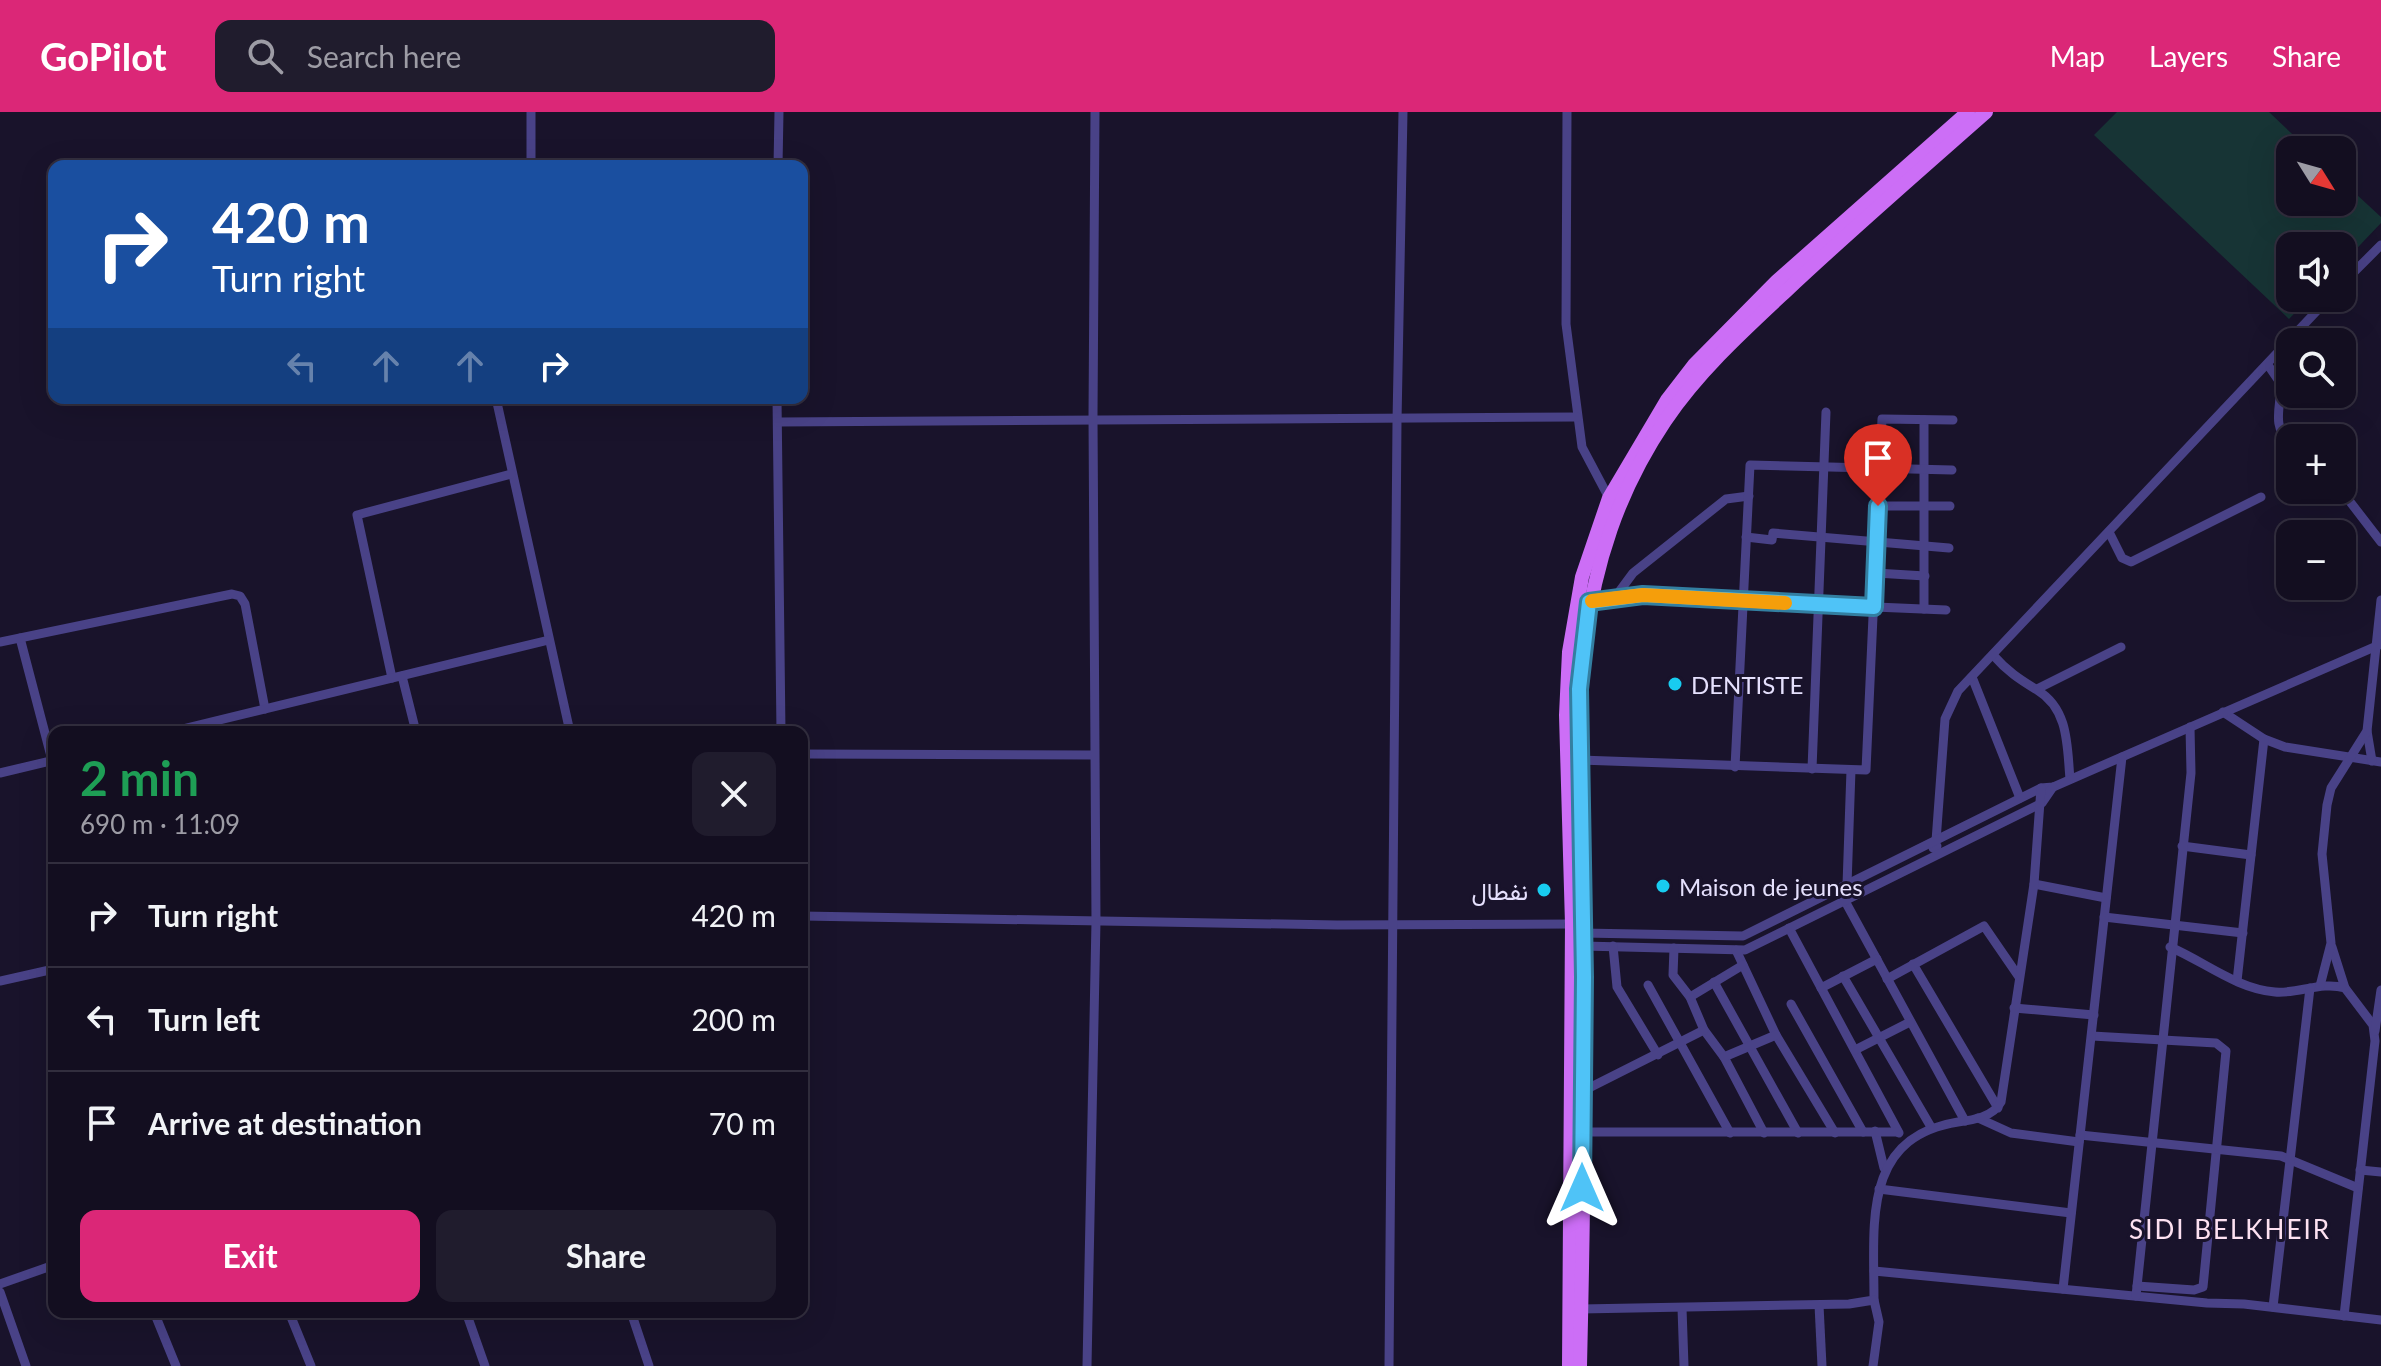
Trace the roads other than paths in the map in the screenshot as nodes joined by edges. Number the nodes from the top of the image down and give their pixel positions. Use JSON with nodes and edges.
{"nodes":[{"id":1,"x":531,"y":112,"type":"edge"},
{"id":2,"x":779,"y":112,"type":"edge"},
{"id":3,"x":1095,"y":112,"type":"edge"},
{"id":4,"x":1403,"y":112,"type":"edge"},
{"id":5,"x":1567,"y":112,"type":"edge"},
{"id":6,"x":1968,"y":112,"type":"edge"},
{"id":7,"x":1986,"y":112,"type":"edge"},
{"id":8,"x":531,"y":160,"type":"edge"},
{"id":9,"x":778,"y":160,"type":"edge"},
{"id":10,"x":2381,"y":245,"type":"edge"},
{"id":11,"x":1823,"y":248,"type":"junction"},
{"id":12,"x":2356,"y":270,"type":"edge"},
{"id":13,"x":2316,"y":312,"type":"edge"},
{"id":14,"x":1735,"y":330,"type":"junction"},
{"id":15,"x":2268,"y":365,"type":"junction"},
{"id":16,"x":497,"y":404,"type":"edge"},
{"id":17,"x":777,"y":404,"type":"edge"},
{"id":18,"x":1826,"y":412,"type":"dead end"},
{"id":19,"x":1093,"y":417,"type":"junction"},
{"id":20,"x":1577,"y":417,"type":"junction"},
{"id":21,"x":1924,"y":420,"type":"junction"},
{"id":22,"x":1953,"y":420,"type":"dead end"},
{"id":23,"x":1397,"y":421,"type":"junction"},
{"id":24,"x":778,"y":422,"type":"junction"},
{"id":25,"x":2278,"y":424,"type":"edge"},
{"id":26,"x":1824,"y":468,"type":"junction"},
{"id":27,"x":1879,"y":469,"type":"junction"},
{"id":28,"x":1924,"y":470,"type":"junction"},
{"id":29,"x":1952,"y":470,"type":"dead end"},
{"id":30,"x":511,"y":474,"type":"junction"},
{"id":31,"x":1749,"y":496,"type":"junction"},
{"id":32,"x":2261,"y":497,"type":"dead end"},
{"id":33,"x":1609,"y":498,"type":"junction"},
{"id":34,"x":2352,"y":504,"type":"edge"},
{"id":35,"x":1878,"y":506,"type":"junction"},
{"id":36,"x":1950,"y":506,"type":"dead end"},
{"id":37,"x":1925,"y":508,"type":"junction"},
{"id":38,"x":1606,"y":523,"type":"junction"},
{"id":39,"x":2109,"y":532,"type":"junction"},
{"id":40,"x":1746,"y":537,"type":"junction"},
{"id":41,"x":1820,"y":538,"type":"junction"},
{"id":42,"x":1877,"y":542,"type":"junction"},
{"id":43,"x":2381,"y":542,"type":"edge"},
{"id":44,"x":1925,"y":545,"type":"junction"},
{"id":45,"x":1949,"y":548,"type":"dead end"},
{"id":46,"x":1876,"y":573,"type":"junction"},
{"id":47,"x":1925,"y":576,"type":"junction"},
{"id":48,"x":1616,"y":596,"type":"junction"},
{"id":49,"x":2381,"y":600,"type":"edge"},
{"id":50,"x":1589,"y":602,"type":"junction"},
{"id":51,"x":1743,"y":602,"type":"junction"},
{"id":52,"x":1817,"y":604,"type":"junction"},
{"id":53,"x":1874,"y":607,"type":"junction"},
{"id":54,"x":1924,"y":609,"type":"junction"},
{"id":55,"x":1946,"y":610,"type":"dead end"},
{"id":56,"x":20,"y":638,"type":"junction"},
{"id":57,"x":549,"y":640,"type":"junction"},
{"id":58,"x":0,"y":642,"type":"edge"},
{"id":59,"x":2378,"y":646,"type":"edge"},
{"id":60,"x":2121,"y":647,"type":"dead end"},
{"id":61,"x":1993,"y":655,"type":"junction"},
{"id":62,"x":397,"y":677,"type":"junction"},
{"id":63,"x":1972,"y":677,"type":"junction"},
{"id":64,"x":2037,"y":689,"type":"junction"},
{"id":65,"x":265,"y":709,"type":"junction"},
{"id":66,"x":2223,"y":712,"type":"junction"},
{"id":67,"x":195,"y":726,"type":"edge"},
{"id":68,"x":414,"y":726,"type":"edge"},
{"id":69,"x":569,"y":726,"type":"edge"},
{"id":70,"x":781,"y":726,"type":"edge"},
{"id":71,"x":2190,"y":727,"type":"junction"},
{"id":72,"x":2367,"y":731,"type":"junction"},
{"id":73,"x":2264,"y":739,"type":"junction"},
{"id":74,"x":48,"y":742,"type":"edge"},
{"id":75,"x":808,"y":754,"type":"edge"},
{"id":76,"x":1094,"y":755,"type":"junction"},
{"id":77,"x":2122,"y":757,"type":"junction"},
{"id":78,"x":2349,"y":757,"type":"junction"},
{"id":79,"x":1580,"y":760,"type":"junction"},
{"id":80,"x":48,"y":761,"type":"edge"},
{"id":81,"x":2378,"y":762,"type":"edge"},
{"id":82,"x":1735,"y":767,"type":"junction"},
{"id":83,"x":1812,"y":769,"type":"junction"},
{"id":84,"x":1851,"y":770,"type":"junction"},
{"id":85,"x":0,"y":773,"type":"edge"},
{"id":86,"x":2070,"y":779,"type":"junction"},
{"id":87,"x":2053,"y":787,"type":"junction"},
{"id":88,"x":2041,"y":788,"type":"junction"},
{"id":89,"x":2020,"y":798,"type":"junction"},
{"id":90,"x":2042,"y":803,"type":"junction"},
{"id":91,"x":2182,"y":846,"type":"junction"},
{"id":92,"x":1936,"y":847,"type":"junction"},
{"id":93,"x":2251,"y":855,"type":"junction"},
{"id":94,"x":2034,"y":884,"type":"junction"},
{"id":95,"x":1847,"y":885,"type":"junction"},
{"id":96,"x":2106,"y":898,"type":"junction"},
{"id":97,"x":1845,"y":901,"type":"junction"},
{"id":98,"x":808,"y":916,"type":"edge"},
{"id":99,"x":2104,"y":917,"type":"junction"},
{"id":100,"x":1096,"y":921,"type":"junction"},
{"id":101,"x":2173,"y":924,"type":"junction"},
{"id":102,"x":1392,"y":925,"type":"junction"},
{"id":103,"x":1789,"y":928,"type":"junction"},
{"id":104,"x":2243,"y":933,"type":"junction"},
{"id":105,"x":1579,"y":934,"type":"junction"},
{"id":106,"x":2331,"y":943,"type":"junction"},
{"id":107,"x":1613,"y":946,"type":"junction"},
{"id":108,"x":2170,"y":947,"type":"junction"},
{"id":109,"x":1674,"y":948,"type":"junction"},
{"id":110,"x":1736,"y":950,"type":"junction"},
{"id":111,"x":1877,"y":959,"type":"junction"},
{"id":112,"x":1913,"y":964,"type":"junction"},
{"id":113,"x":1743,"y":965,"type":"junction"},
{"id":114,"x":48,"y":970,"type":"edge"},
{"id":115,"x":1843,"y":976,"type":"junction"},
{"id":116,"x":2019,"y":977,"type":"junction"},
{"id":117,"x":1887,"y":979,"type":"junction"},
{"id":118,"x":0,"y":981,"type":"edge"},
{"id":119,"x":2237,"y":981,"type":"junction"},
{"id":120,"x":1714,"y":982,"type":"junction"},
{"id":121,"x":1648,"y":985,"type":"dead end"},
{"id":122,"x":2315,"y":987,"type":"junction"},
{"id":123,"x":1821,"y":988,"type":"junction"},
{"id":124,"x":2345,"y":988,"type":"junction"},
{"id":125,"x":2381,"y":990,"type":"edge"},
{"id":126,"x":1690,"y":997,"type":"junction"},
{"id":127,"x":1791,"y":1004,"type":"dead end"},
{"id":128,"x":2014,"y":1008,"type":"junction"},
{"id":129,"x":2094,"y":1015,"type":"junction"},
{"id":130,"x":1910,"y":1022,"type":"junction"},
{"id":131,"x":1704,"y":1030,"type":"junction"},
{"id":132,"x":2375,"y":1031,"type":"junction"},
{"id":133,"x":1776,"y":1035,"type":"junction"},
{"id":134,"x":2092,"y":1036,"type":"junction"},
{"id":135,"x":1879,"y":1037,"type":"junction"},
{"id":136,"x":2161,"y":1040,"type":"junction"},
{"id":137,"x":1681,"y":1042,"type":"junction"},
{"id":138,"x":1749,"y":1047,"type":"junction"},
{"id":139,"x":1855,"y":1050,"type":"junction"},
{"id":140,"x":1658,"y":1055,"type":"junction"},
{"id":141,"x":1724,"y":1057,"type":"junction"},
{"id":142,"x":1583,"y":1091,"type":"junction"},
{"id":143,"x":1998,"y":1108,"type":"junction"},
{"id":144,"x":1978,"y":1118,"type":"junction"},
{"id":145,"x":1965,"y":1121,"type":"junction"},
{"id":146,"x":1931,"y":1127,"type":"junction"},
{"id":147,"x":1875,"y":1131,"type":"junction"},
{"id":148,"x":1583,"y":1132,"type":"junction"},
{"id":149,"x":1863,"y":1132,"type":"junction"},
{"id":150,"x":1898,"y":1132,"type":"junction"},
{"id":151,"x":1730,"y":1133,"type":"junction"},
{"id":152,"x":1764,"y":1133,"type":"junction"},
{"id":153,"x":1798,"y":1133,"type":"junction"},
{"id":154,"x":1835,"y":1133,"type":"junction"},
{"id":155,"x":1913,"y":1135,"type":"junction"},
{"id":156,"x":2080,"y":1138,"type":"junction"},
{"id":157,"x":2152,"y":1140,"type":"junction"},
{"id":158,"x":2217,"y":1147,"type":"junction"},
{"id":159,"x":2290,"y":1159,"type":"junction"},
{"id":160,"x":1884,"y":1168,"type":"junction"},
{"id":161,"x":2360,"y":1170,"type":"junction"},
{"id":162,"x":2381,"y":1172,"type":"edge"},
{"id":163,"x":2358,"y":1188,"type":"junction"},
{"id":164,"x":1879,"y":1189,"type":"junction"},
{"id":165,"x":2071,"y":1213,"type":"junction"},
{"id":166,"x":48,"y":1267,"type":"edge"},
{"id":167,"x":1874,"y":1271,"type":"junction"},
{"id":168,"x":0,"y":1284,"type":"edge"},
{"id":169,"x":2063,"y":1289,"type":"junction"},
{"id":170,"x":2136,"y":1291,"type":"junction"},
{"id":171,"x":0,"y":1292,"type":"edge"},
{"id":172,"x":1874,"y":1300,"type":"junction"},
{"id":173,"x":1819,"y":1305,"type":"junction"},
{"id":174,"x":2273,"y":1307,"type":"junction"},
{"id":175,"x":1682,"y":1308,"type":"junction"},
{"id":176,"x":1581,"y":1309,"type":"junction"},
{"id":177,"x":2344,"y":1316,"type":"junction"},
{"id":178,"x":156,"y":1318,"type":"edge"},
{"id":179,"x":291,"y":1318,"type":"edge"},
{"id":180,"x":468,"y":1318,"type":"edge"},
{"id":181,"x":633,"y":1318,"type":"edge"},
{"id":182,"x":2381,"y":1320,"type":"edge"},
{"id":183,"x":26,"y":1366,"type":"edge"},
{"id":184,"x":176,"y":1366,"type":"edge"},
{"id":185,"x":311,"y":1366,"type":"edge"},
{"id":186,"x":485,"y":1366,"type":"edge"},
{"id":187,"x":649,"y":1366,"type":"edge"},
{"id":188,"x":1087,"y":1366,"type":"edge"},
{"id":189,"x":1389,"y":1366,"type":"edge"},
{"id":190,"x":1569,"y":1366,"type":"edge"},
{"id":191,"x":1580,"y":1366,"type":"edge"},
{"id":192,"x":1684,"y":1366,"type":"edge"},
{"id":193,"x":1822,"y":1366,"type":"edge"},
{"id":194,"x":1873,"y":1366,"type":"edge"}],
"edges":[{"from":1,"to":8,"type":"street"},
{"from":2,"to":9,"type":"street"},
{"from":3,"to":19,"type":"street"},
{"from":4,"to":23,"type":"street"},
{"from":5,"to":20,"type":"street"},
{"from":6,"to":11,"type":"main road"},
{"from":7,"to":11,"type":"main road"},
{"from":10,"to":12,"type":"street"},
{"from":11,"to":14,"type":"main road"},
{"from":13,"to":15,"type":"street"},
{"from":14,"to":33,"type":"main road"},
{"from":14,"to":38,"type":"main road"},
{"from":15,"to":25,"type":"street"},
{"from":15,"to":39,"type":"street"},
{"from":16,"to":30,"type":"street"},
{"from":17,"to":24,"type":"street"},
{"from":18,"to":26,"type":"street"},
{"from":19,"to":23,"type":"street"},
{"from":19,"to":24,"type":"street"},
{"from":19,"to":76,"type":"street"},
{"from":20,"to":23,"type":"street"},
{"from":20,"to":33,"type":"street"},
{"from":21,"to":22,"type":"street"},
{"from":21,"to":27,"type":"street"},
{"from":21,"to":28,"type":"street"},
{"from":23,"to":102,"type":"street"},
{"from":24,"to":70,"type":"street"},
{"from":26,"to":27,"type":"street"},
{"from":26,"to":31,"type":"street"},
{"from":26,"to":41,"type":"street"},
{"from":27,"to":28,"type":"street"},
{"from":27,"to":35,"type":"street"},
{"from":28,"to":29,"type":"street"},
{"from":28,"to":37,"type":"street"},
{"from":30,"to":57,"type":"street"},
{"from":30,"to":62,"type":"street"},
{"from":31,"to":40,"type":"street"},
{"from":31,"to":48,"type":"street"},
{"from":32,"to":39,"type":"street"},
{"from":33,"to":38,"type":"main road"},
{"from":34,"to":43,"type":"street"},
{"from":35,"to":37,"type":"street"},
{"from":35,"to":42,"type":"street"},
{"from":36,"to":37,"type":"street"},
{"from":37,"to":44,"type":"street"},
{"from":38,"to":50,"type":"main road"},
{"from":38,"to":105,"type":"main road"},
{"from":39,"to":61,"type":"street"},
{"from":40,"to":41,"type":"street"},
{"from":40,"to":51,"type":"street"},
{"from":41,"to":42,"type":"street"},
{"from":41,"to":52,"type":"street"},
{"from":42,"to":44,"type":"street"},
{"from":42,"to":46,"type":"street"},
{"from":44,"to":45,"type":"street"},
{"from":44,"to":47,"type":"street"},
{"from":46,"to":47,"type":"street"},
{"from":46,"to":53,"type":"street"},
{"from":47,"to":54,"type":"street"},
{"from":48,"to":50,"type":"street"},
{"from":48,"to":51,"type":"street"},
{"from":49,"to":59,"type":"street"},
{"from":50,"to":79,"type":"main road"},
{"from":51,"to":52,"type":"street"},
{"from":51,"to":82,"type":"street"},
{"from":52,"to":53,"type":"street"},
{"from":52,"to":83,"type":"street"},
{"from":53,"to":54,"type":"street"},
{"from":53,"to":84,"type":"street"},
{"from":54,"to":55,"type":"street"},
{"from":56,"to":58,"type":"street"},
{"from":56,"to":65,"type":"street"},
{"from":56,"to":74,"type":"street"},
{"from":57,"to":62,"type":"street"},
{"from":57,"to":69,"type":"street"},
{"from":59,"to":66,"type":"street"},
{"from":59,"to":72,"type":"street"},
{"from":60,"to":64,"type":"street"},
{"from":61,"to":63,"type":"street"},
{"from":61,"to":64,"type":"street"},
{"from":62,"to":65,"type":"street"},
{"from":62,"to":68,"type":"street"},
{"from":63,"to":89,"type":"street"},
{"from":63,"to":92,"type":"street"},
{"from":64,"to":86,"type":"street"},
{"from":65,"to":67,"type":"street"},
{"from":66,"to":71,"type":"street"},
{"from":66,"to":73,"type":"street"},
{"from":71,"to":77,"type":"street"},
{"from":71,"to":91,"type":"street"},
{"from":72,"to":78,"type":"street"},
{"from":72,"to":81,"type":"street"},
{"from":73,"to":78,"type":"street"},
{"from":73,"to":93,"type":"street"},
{"from":75,"to":76,"type":"street"},
{"from":76,"to":100,"type":"street"},
{"from":77,"to":86,"type":"street"},
{"from":77,"to":96,"type":"street"},
{"from":78,"to":81,"type":"street"},
{"from":78,"to":106,"type":"street"},
{"from":79,"to":82,"type":"street"},
{"from":79,"to":105,"type":"main road"},
{"from":80,"to":85,"type":"street"},
{"from":82,"to":83,"type":"street"},
{"from":83,"to":84,"type":"street"},
{"from":84,"to":95,"type":"street"},
{"from":86,"to":87,"type":"street"},
{"from":87,"to":88,"type":"street"},
{"from":87,"to":90,"type":"street"},
{"from":88,"to":89,"type":"street"},
{"from":88,"to":90,"type":"street"},
{"from":89,"to":92,"type":"street"},
{"from":90,"to":92,"type":"street"},
{"from":90,"to":94,"type":"street"},
{"from":91,"to":93,"type":"street"},
{"from":91,"to":101,"type":"street"},
{"from":92,"to":95,"type":"street"},
{"from":92,"to":97,"type":"street"},
{"from":93,"to":104,"type":"street"},
{"from":94,"to":96,"type":"street"},
{"from":94,"to":116,"type":"street"},
{"from":95,"to":105,"type":"street"},
{"from":96,"to":99,"type":"street"},
{"from":97,"to":103,"type":"street"},
{"from":97,"to":111,"type":"street"},
{"from":98,"to":100,"type":"street"},
{"from":99,"to":101,"type":"street"},
{"from":99,"to":129,"type":"street"},
{"from":100,"to":102,"type":"street"},
{"from":100,"to":188,"type":"street"},
{"from":101,"to":104,"type":"street"},
{"from":101,"to":108,"type":"street"},
{"from":102,"to":105,"type":"street"},
{"from":102,"to":189,"type":"street"},
{"from":103,"to":110,"type":"street"},
{"from":103,"to":123,"type":"street"},
{"from":104,"to":119,"type":"street"},
{"from":105,"to":107,"type":"street"},
{"from":105,"to":142,"type":"main road"},
{"from":105,"to":190,"type":"main road"},
{"from":106,"to":122,"type":"street"},
{"from":106,"to":124,"type":"street"},
{"from":107,"to":109,"type":"street"},
{"from":107,"to":140,"type":"street"},
{"from":108,"to":119,"type":"street"},
{"from":108,"to":136,"type":"street"},
{"from":109,"to":110,"type":"street"},
{"from":109,"to":126,"type":"street"},
{"from":110,"to":113,"type":"street"},
{"from":111,"to":115,"type":"street"},
{"from":111,"to":117,"type":"street"},
{"from":112,"to":116,"type":"street"},
{"from":112,"to":117,"type":"street"},
{"from":112,"to":143,"type":"street"},
{"from":113,"to":120,"type":"street"},
{"from":113,"to":133,"type":"street"},
{"from":114,"to":118,"type":"street"},
{"from":115,"to":123,"type":"street"},
{"from":115,"to":135,"type":"street"},
{"from":116,"to":128,"type":"street"},
{"from":117,"to":130,"type":"street"},
{"from":119,"to":122,"type":"street"},
{"from":120,"to":126,"type":"street"},
{"from":120,"to":138,"type":"street"},
{"from":121,"to":137,"type":"street"},
{"from":122,"to":124,"type":"street"},
{"from":122,"to":159,"type":"street"},
{"from":123,"to":139,"type":"street"},
{"from":124,"to":132,"type":"street"},
{"from":125,"to":132,"type":"street"},
{"from":126,"to":131,"type":"street"},
{"from":127,"to":149,"type":"street"},
{"from":128,"to":129,"type":"street"},
{"from":128,"to":143,"type":"street"},
{"from":129,"to":134,"type":"street"},
{"from":130,"to":135,"type":"street"},
{"from":130,"to":145,"type":"street"},
{"from":131,"to":137,"type":"street"},
{"from":131,"to":141,"type":"street"},
{"from":132,"to":161,"type":"street"},
{"from":133,"to":138,"type":"street"},
{"from":133,"to":154,"type":"street"},
{"from":134,"to":136,"type":"street"},
{"from":134,"to":156,"type":"street"},
{"from":135,"to":139,"type":"street"},
{"from":135,"to":146,"type":"street"},
{"from":136,"to":157,"type":"street"},
{"from":136,"to":158,"type":"street"},
{"from":137,"to":140,"type":"street"},
{"from":137,"to":151,"type":"street"},
{"from":138,"to":141,"type":"street"},
{"from":138,"to":153,"type":"street"},
{"from":139,"to":150,"type":"street"},
{"from":140,"to":142,"type":"street"},
{"from":141,"to":152,"type":"street"},
{"from":142,"to":148,"type":"main road"},
{"from":143,"to":144,"type":"street"},
{"from":144,"to":145,"type":"street"},
{"from":144,"to":156,"type":"street"},
{"from":145,"to":146,"type":"street"},
{"from":146,"to":155,"type":"street"},
{"from":147,"to":149,"type":"street"},
{"from":147,"to":150,"type":"street"},
{"from":147,"to":160,"type":"street"},
{"from":148,"to":151,"type":"street"},
{"from":148,"to":176,"type":"main road"},
{"from":149,"to":154,"type":"street"},
{"from":150,"to":155,"type":"street"},
{"from":151,"to":152,"type":"street"},
{"from":152,"to":153,"type":"street"},
{"from":153,"to":154,"type":"street"},
{"from":155,"to":160,"type":"street"},
{"from":156,"to":157,"type":"street"},
{"from":156,"to":165,"type":"street"},
{"from":157,"to":158,"type":"street"},
{"from":157,"to":170,"type":"street"},
{"from":158,"to":159,"type":"street"},
{"from":158,"to":170,"type":"street"},
{"from":159,"to":163,"type":"street"},
{"from":159,"to":174,"type":"street"},
{"from":160,"to":164,"type":"street"},
{"from":161,"to":162,"type":"street"},
{"from":161,"to":163,"type":"street"},
{"from":163,"to":177,"type":"street"},
{"from":164,"to":165,"type":"street"},
{"from":164,"to":167,"type":"street"},
{"from":165,"to":169,"type":"street"},
{"from":166,"to":168,"type":"street"},
{"from":167,"to":169,"type":"street"},
{"from":167,"to":172,"type":"street"},
{"from":169,"to":170,"type":"street"},
{"from":170,"to":174,"type":"street"},
{"from":171,"to":183,"type":"street"},
{"from":172,"to":173,"type":"street"},
{"from":172,"to":194,"type":"street"},
{"from":173,"to":175,"type":"street"},
{"from":173,"to":193,"type":"street"},
{"from":174,"to":177,"type":"street"},
{"from":175,"to":176,"type":"street"},
{"from":175,"to":192,"type":"street"},
{"from":176,"to":191,"type":"main road"},
{"from":177,"to":182,"type":"street"},
{"from":178,"to":184,"type":"street"},
{"from":179,"to":185,"type":"street"},
{"from":180,"to":186,"type":"street"},
{"from":181,"to":187,"type":"street"}]}
